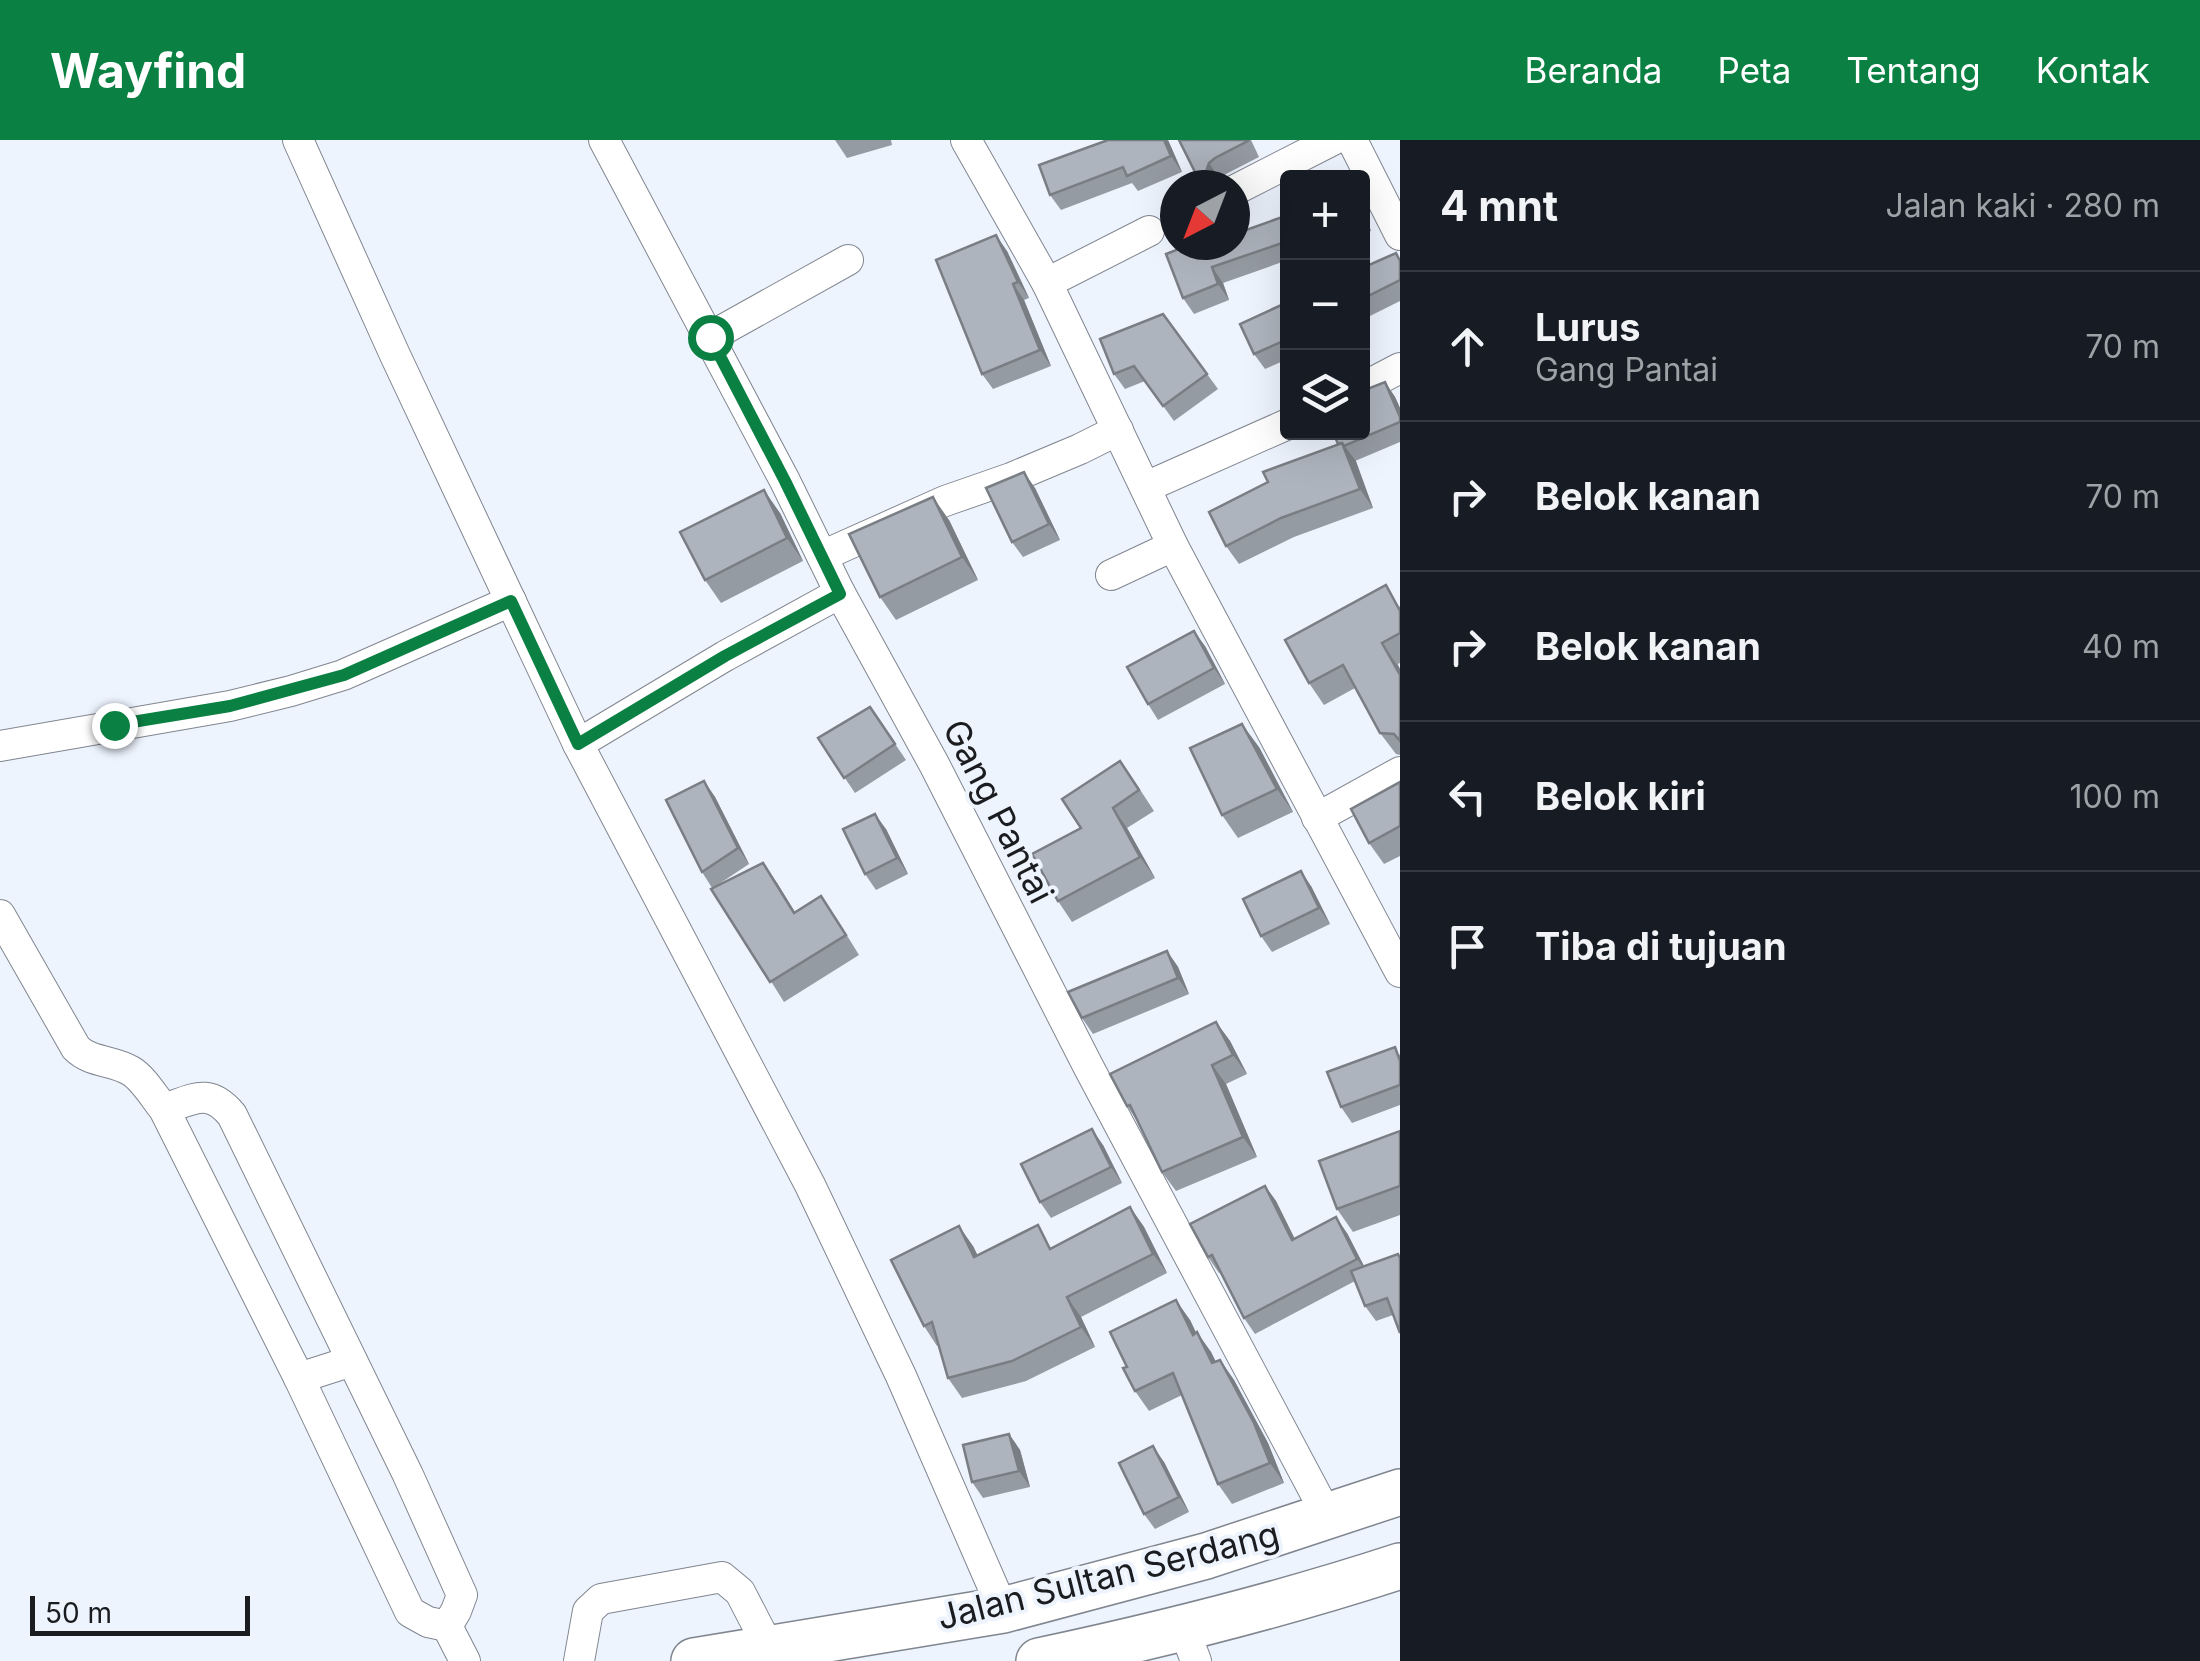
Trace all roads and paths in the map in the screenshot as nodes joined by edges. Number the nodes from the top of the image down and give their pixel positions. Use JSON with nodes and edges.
{"nodes":[{"id":1,"x":298,"y":140,"type":"edge"},
{"id":2,"x":604,"y":140,"type":"edge"},
{"id":3,"x":966,"y":140,"type":"edge"},
{"id":4,"x":1333,"y":140,"type":"edge"},
{"id":5,"x":1352,"y":140,"type":"edge"},
{"id":6,"x":1250,"y":182,"type":"edge"},
{"id":7,"x":1148,"y":231,"type":"dead end"},
{"id":8,"x":1400,"y":235,"type":"edge"},
{"id":9,"x":848,"y":260,"type":"dead end"},
{"id":10,"x":1046,"y":283,"type":"junction"},
{"id":11,"x":710,"y":337,"type":"junction"},
{"id":12,"x":1400,"y":368,"type":"edge"},
{"id":13,"x":1370,"y":384,"type":"edge"},
{"id":14,"x":1280,"y":428,"type":"edge"},
{"id":15,"x":1118,"y":430,"type":"junction"},
{"id":16,"x":1146,"y":487,"type":"junction"},
{"id":17,"x":1174,"y":546,"type":"junction"},
{"id":18,"x":822,"y":556,"type":"junction"},
{"id":19,"x":1111,"y":575,"type":"dead end"},
{"id":20,"x":840,"y":594,"type":"junction"},
{"id":21,"x":511,"y":601,"type":"junction"},
{"id":22,"x":578,"y":744,"type":"junction"},
{"id":23,"x":0,"y":746,"type":"edge"},
{"id":24,"x":1400,"y":772,"type":"edge"},
{"id":25,"x":1317,"y":818,"type":"junction"},
{"id":26,"x":0,"y":915,"type":"edge"},
{"id":27,"x":1400,"y":972,"type":"edge"},
{"id":28,"x":164,"y":1109,"type":"junction"},
{"id":29,"x":352,"y":1361,"type":"junction"},
{"id":30,"x":299,"y":1378,"type":"junction"},
{"id":31,"x":1400,"y":1492,"type":"edge"},
{"id":32,"x":1328,"y":1517,"type":"junction"},
{"id":33,"x":1400,"y":1566,"type":"edge"},
{"id":34,"x":1002,"y":1610,"type":"junction"},
{"id":35,"x":446,"y":1626,"type":"junction"},
{"id":36,"x":1190,"y":1645,"type":"edge"},
{"id":37,"x":769,"y":1648,"type":"junction"},
{"id":38,"x":465,"y":1661,"type":"edge"},
{"id":39,"x":579,"y":1661,"type":"edge"},
{"id":40,"x":694,"y":1661,"type":"edge"},
{"id":41,"x":1039,"y":1661,"type":"edge"}],
"edges":[{"from":1,"to":21,"type":"street"},
{"from":2,"to":11,"type":"street","name":"Gang Pantai"},
{"from":3,"to":10,"type":"street"},
{"from":4,"to":6,"type":"street"},
{"from":5,"to":8,"type":"street"},
{"from":7,"to":10,"type":"street"},
{"from":9,"to":11,"type":"street"},
{"from":10,"to":15,"type":"street"},
{"from":11,"to":18,"type":"street","name":"Gang Pantai"},
{"from":12,"to":13,"type":"street"},
{"from":14,"to":16,"type":"street"},
{"from":15,"to":16,"type":"street"},
{"from":15,"to":18,"type":"street"},
{"from":16,"to":17,"type":"street"},
{"from":17,"to":19,"type":"street"},
{"from":17,"to":25,"type":"street"},
{"from":18,"to":20,"type":"street","name":"Gang Pantai"},
{"from":20,"to":22,"type":"street"},
{"from":20,"to":32,"type":"street","name":"Gang Pantai"},
{"from":21,"to":22,"type":"street"},
{"from":21,"to":23,"type":"street"},
{"from":22,"to":34,"type":"street"},
{"from":24,"to":25,"type":"street"},
{"from":25,"to":27,"type":"street"},
{"from":26,"to":28,"type":"street"},
{"from":28,"to":29,"type":"street"},
{"from":28,"to":30,"type":"street"},
{"from":29,"to":30,"type":"street"},
{"from":29,"to":35,"type":"street"},
{"from":30,"to":35,"type":"street"},
{"from":31,"to":32,"type":"highway","name":"Jalan Sultan Serdang"},
{"from":32,"to":34,"type":"highway","name":"Jalan Sultan Serdang"},
{"from":33,"to":36,"type":"highway","name":"Jalan Sultan Serdang"},
{"from":34,"to":37,"type":"highway","name":"Jalan Sultan Serdang"},
{"from":35,"to":38,"type":"street"},
{"from":36,"to":41,"type":"highway","name":"Jalan Sultan Serdang"},
{"from":37,"to":39,"type":"street"},
{"from":37,"to":40,"type":"highway","name":"Jalan Sultan Serdang"}]}
